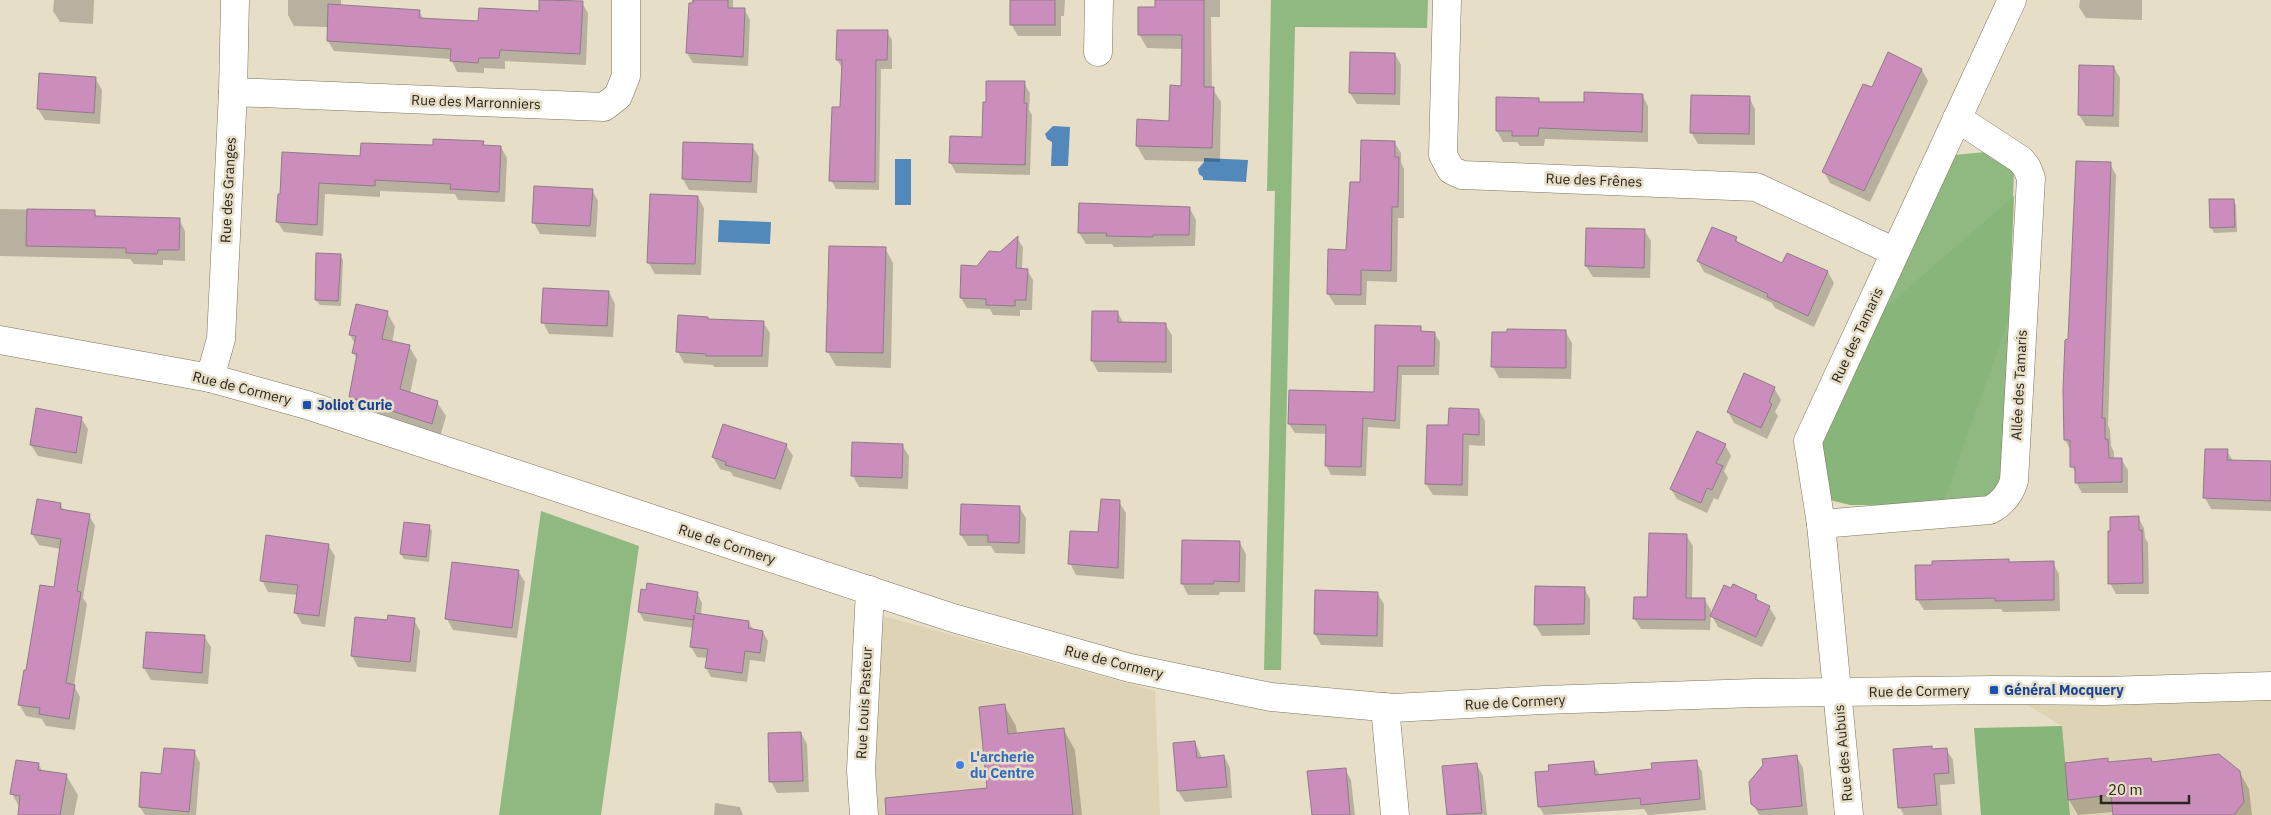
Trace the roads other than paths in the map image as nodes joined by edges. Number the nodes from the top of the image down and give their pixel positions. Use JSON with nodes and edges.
{"nodes":[{"id":1,"x":235,"y":0,"type":"edge"},
{"id":2,"x":626,"y":0,"type":"edge"},
{"id":3,"x":1099,"y":0,"type":"edge"},
{"id":4,"x":1446,"y":0,"type":"edge"},
{"id":5,"x":2012,"y":0,"type":"edge"},
{"id":6,"x":1098,"y":52,"type":"dead end"},
{"id":7,"x":233,"y":92,"type":"junction"},
{"id":8,"x":1957,"y":118,"type":"junction"},
{"id":9,"x":1895,"y":252,"type":"junction"},
{"id":10,"x":0,"y":340,"type":"edge"},
{"id":11,"x":210,"y":378,"type":"junction"},
{"id":12,"x":1821,"y":524,"type":"junction"},
{"id":13,"x":870,"y":590,"type":"junction"},
{"id":14,"x":2271,"y":686,"type":"edge"},
{"id":15,"x":1837,"y":692,"type":"junction"},
{"id":16,"x":1385,"y":707,"type":"junction"},
{"id":17,"x":864,"y":815,"type":"edge"},
{"id":18,"x":1395,"y":815,"type":"edge"},
{"id":19,"x":1849,"y":815,"type":"edge"}],
"edges":[{"from":1,"to":7,"type":"street","name":"Rue des Granges"},
{"from":2,"to":7,"type":"street","name":"Rue des Marronniers"},
{"from":3,"to":6,"type":"street"},
{"from":4,"to":9,"type":"street","name":"Rue des Frênes"},
{"from":5,"to":8,"type":"street","name":"Rue des Tamaris"},
{"from":7,"to":11,"type":"street","name":"Rue des Granges"},
{"from":8,"to":9,"type":"street","name":"Rue des Tamaris"},
{"from":8,"to":12,"type":"street","name":"Allée des Tamaris"},
{"from":9,"to":12,"type":"street","name":"Rue des Tamaris"},
{"from":10,"to":11,"type":"street","name":"Rue de Cormery"},
{"from":11,"to":13,"type":"street","name":"Rue de Cormery"},
{"from":12,"to":15,"type":"street","name":"Rue des Tamaris"},
{"from":13,"to":16,"type":"street","name":"Rue de Cormery"},
{"from":13,"to":17,"type":"street","name":"Rue Louis Pasteur"},
{"from":14,"to":15,"type":"street","name":"Rue de Cormery"},
{"from":15,"to":16,"type":"street","name":"Rue de Cormery"},
{"from":15,"to":19,"type":"street","name":"Rue des Aubuis"},
{"from":16,"to":18,"type":"street"}]}
